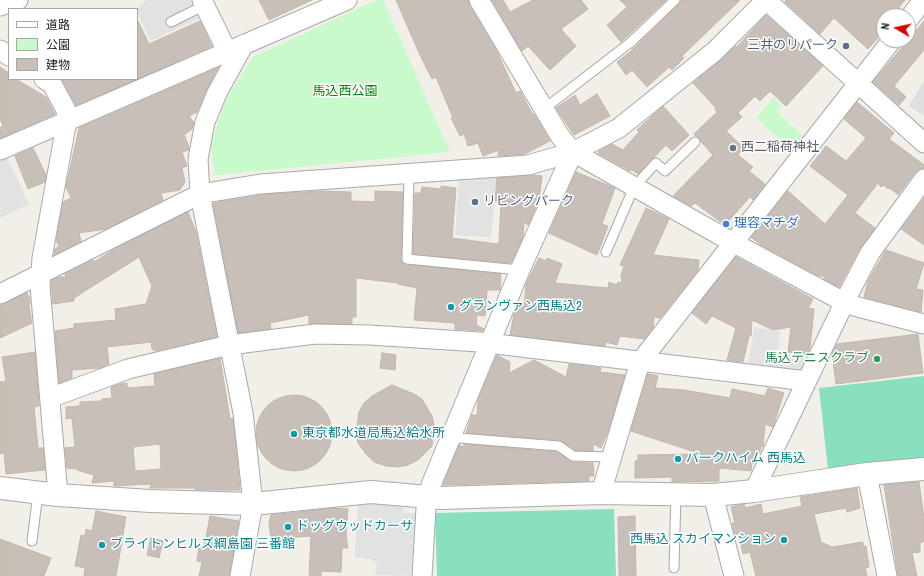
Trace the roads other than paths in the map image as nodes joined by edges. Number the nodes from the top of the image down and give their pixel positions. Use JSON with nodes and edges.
{"nodes":[{"id":1,"x":18,"y":0,"type":"edge"},
{"id":2,"x":347,"y":0,"type":"edge"},
{"id":3,"x":479,"y":0,"type":"edge"},
{"id":4,"x":675,"y":0,"type":"edge"},
{"id":5,"x":766,"y":0,"type":"edge"},
{"id":6,"x":923,"y":0,"type":"edge"},
{"id":7,"x":204,"y":3,"type":"edge"},
{"id":8,"x":0,"y":6,"type":"edge"},
{"id":9,"x":916,"y":9,"type":"edge"},
{"id":10,"x":171,"y":22,"type":"dead end"},
{"id":11,"x":235,"y":48,"type":"junction"},
{"id":12,"x":886,"y":48,"type":"edge"},
{"id":13,"x":46,"y":80,"type":"edge"},
{"id":14,"x":858,"y":84,"type":"junction"},
{"id":15,"x":544,"y":109,"type":"junction"},
{"id":16,"x":68,"y":120,"type":"junction"},
{"id":17,"x":695,"y":142,"type":"dead end"},
{"id":18,"x":924,"y":143,"type":"edge"},
{"id":19,"x":0,"y":150,"type":"edge"},
{"id":20,"x":573,"y":152,"type":"junction"},
{"id":21,"x":409,"y":174,"type":"junction"},
{"id":22,"x":924,"y":179,"type":"edge"},
{"id":23,"x":634,"y":187,"type":"junction"},
{"id":24,"x":200,"y":194,"type":"junction"},
{"id":25,"x":732,"y":242,"type":"junction"},
{"id":26,"x":606,"y":252,"type":"dead end"},
{"id":27,"x":520,"y":270,"type":"junction"},
{"id":28,"x":41,"y":273,"type":"junction"},
{"id":29,"x":0,"y":294,"type":"edge"},
{"id":30,"x":844,"y":302,"type":"junction"},
{"id":31,"x":924,"y":324,"type":"edge"},
{"id":32,"x":489,"y":344,"type":"junction"},
{"id":33,"x":229,"y":345,"type":"junction"},
{"id":34,"x":640,"y":362,"type":"junction"},
{"id":35,"x":807,"y":381,"type":"junction"},
{"id":36,"x":50,"y":398,"type":"junction"},
{"id":37,"x":452,"y":436,"type":"junction"},
{"id":38,"x":610,"y":457,"type":"junction"},
{"id":39,"x":924,"y":469,"type":"edge"},
{"id":40,"x":867,"y":474,"type":"junction"},
{"id":41,"x":0,"y":488,"type":"edge"},
{"id":42,"x":754,"y":491,"type":"junction"},
{"id":43,"x":601,"y":493,"type":"junction"},
{"id":44,"x":48,"y":494,"type":"junction"},
{"id":45,"x":676,"y":494,"type":"junction"},
{"id":46,"x":713,"y":495,"type":"junction"},
{"id":47,"x":428,"y":497,"type":"junction"},
{"id":48,"x":253,"y":504,"type":"junction"},
{"id":49,"x":32,"y":541,"type":"dead end"},
{"id":50,"x":674,"y":568,"type":"dead end"},
{"id":51,"x":240,"y":576,"type":"edge"},
{"id":52,"x":422,"y":576,"type":"edge"},
{"id":53,"x":734,"y":576,"type":"edge"},
{"id":54,"x":887,"y":576,"type":"edge"}],
"edges":[{"from":1,"to":8,"type":"street"},
{"from":2,"to":11,"type":"street"},
{"from":3,"to":15,"type":"street"},
{"from":4,"to":15,"type":"lane"},
{"from":5,"to":14,"type":"street"},
{"from":5,"to":20,"type":"street"},
{"from":6,"to":9,"type":"street"},
{"from":7,"to":10,"type":"lane"},
{"from":7,"to":11,"type":"street"},
{"from":11,"to":16,"type":"street"},
{"from":11,"to":24,"type":"street"},
{"from":12,"to":14,"type":"street"},
{"from":13,"to":16,"type":"street"},
{"from":14,"to":18,"type":"street"},
{"from":14,"to":25,"type":"street"},
{"from":15,"to":20,"type":"street"},
{"from":16,"to":19,"type":"street"},
{"from":16,"to":28,"type":"street"},
{"from":17,"to":23,"type":"lane"},
{"from":20,"to":21,"type":"street"},
{"from":20,"to":23,"type":"street"},
{"from":20,"to":27,"type":"street"},
{"from":21,"to":24,"type":"street"},
{"from":21,"to":27,"type":"lane"},
{"from":22,"to":30,"type":"street"},
{"from":23,"to":25,"type":"street"},
{"from":23,"to":26,"type":"lane"},
{"from":24,"to":28,"type":"street"},
{"from":24,"to":33,"type":"street"},
{"from":25,"to":30,"type":"street"},
{"from":25,"to":34,"type":"street"},
{"from":27,"to":32,"type":"street"},
{"from":28,"to":29,"type":"street"},
{"from":28,"to":36,"type":"street"},
{"from":30,"to":31,"type":"street"},
{"from":30,"to":35,"type":"street"},
{"from":32,"to":33,"type":"street"},
{"from":32,"to":34,"type":"street"},
{"from":32,"to":37,"type":"street"},
{"from":33,"to":36,"type":"street"},
{"from":33,"to":48,"type":"street"},
{"from":34,"to":35,"type":"street"},
{"from":34,"to":38,"type":"street"},
{"from":35,"to":42,"type":"street"},
{"from":36,"to":44,"type":"street"},
{"from":37,"to":38,"type":"lane"},
{"from":37,"to":47,"type":"street"},
{"from":38,"to":43,"type":"street"},
{"from":39,"to":40,"type":"street"},
{"from":40,"to":42,"type":"street"},
{"from":40,"to":54,"type":"street"},
{"from":41,"to":44,"type":"street"},
{"from":42,"to":46,"type":"street"},
{"from":43,"to":45,"type":"street"},
{"from":43,"to":47,"type":"street"},
{"from":44,"to":48,"type":"street"},
{"from":44,"to":49,"type":"lane"},
{"from":45,"to":46,"type":"street"},
{"from":45,"to":50,"type":"lane"},
{"from":46,"to":53,"type":"street"},
{"from":47,"to":48,"type":"street"},
{"from":47,"to":52,"type":"street"},
{"from":48,"to":51,"type":"street"}]}
